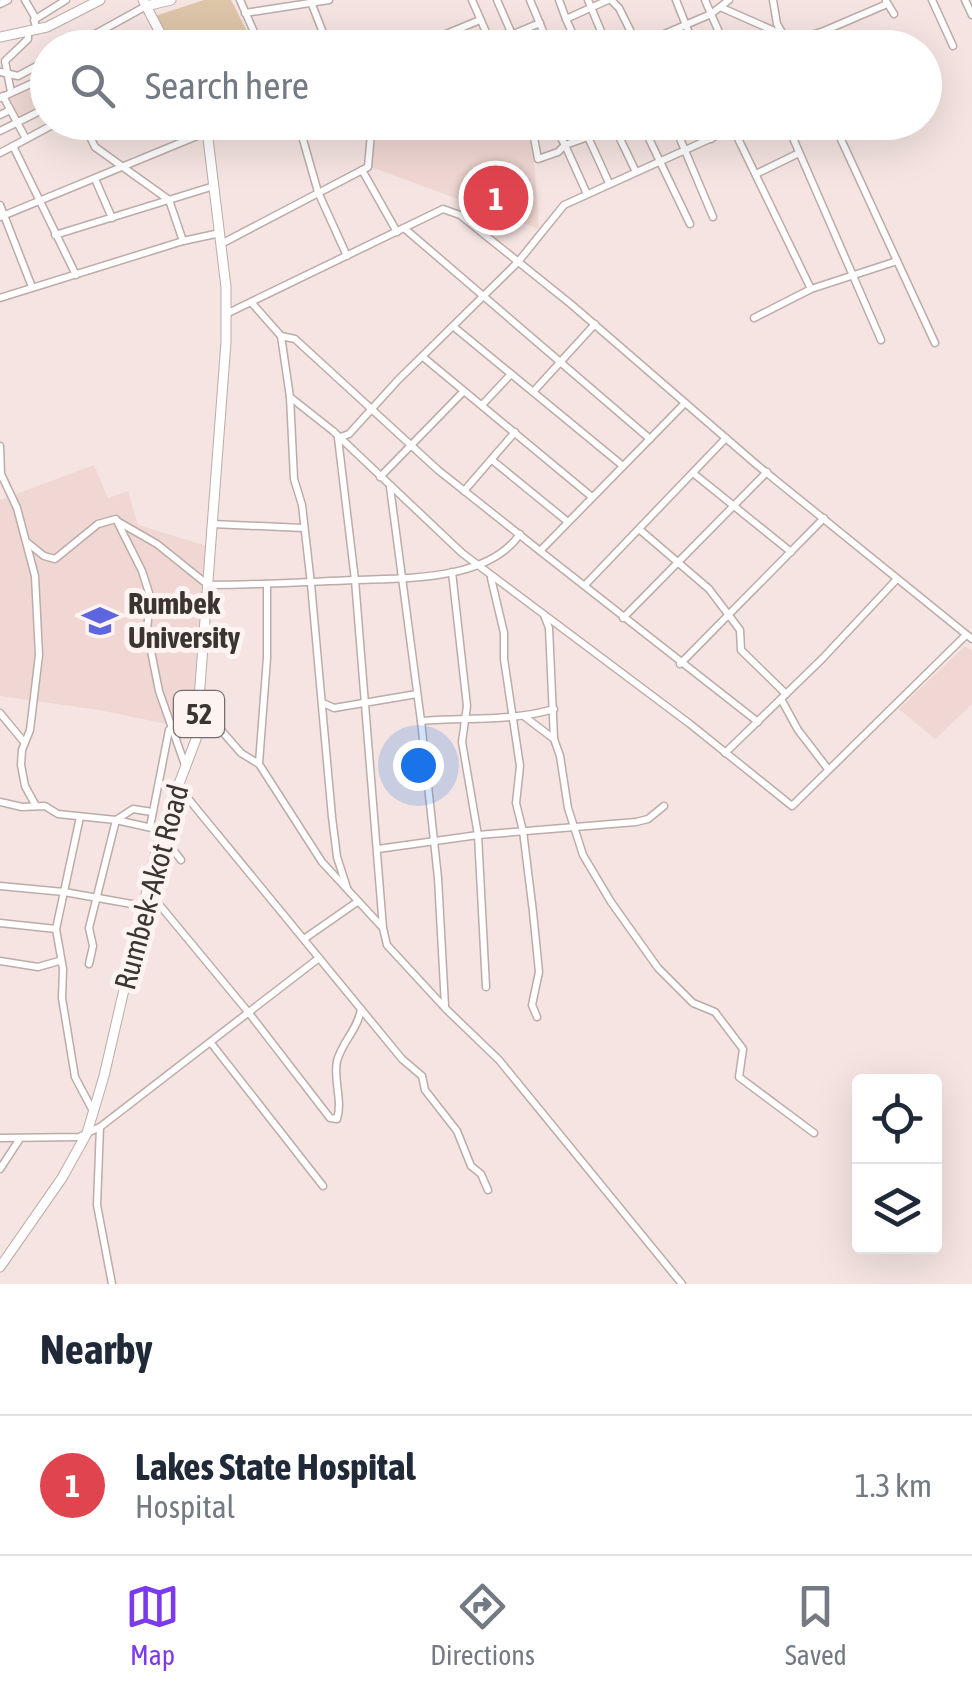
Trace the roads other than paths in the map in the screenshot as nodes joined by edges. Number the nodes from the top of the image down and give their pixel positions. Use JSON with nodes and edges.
{"nodes":[{"id":1,"x":8,"y":0,"type":"edge"},
{"id":2,"x":25,"y":0,"type":"edge"},
{"id":3,"x":66,"y":0,"type":"edge"},
{"id":4,"x":100,"y":0,"type":"edge"},
{"id":5,"x":171,"y":0,"type":"edge"},
{"id":6,"x":240,"y":0,"type":"edge"},
{"id":7,"x":328,"y":0,"type":"edge"},
{"id":8,"x":472,"y":0,"type":"edge"},
{"id":9,"x":497,"y":0,"type":"edge"},
{"id":10,"x":530,"y":0,"type":"edge"},
{"id":11,"x":559,"y":0,"type":"edge"},
{"id":12,"x":607,"y":0,"type":"edge"},
{"id":13,"x":676,"y":0,"type":"edge"},
{"id":14,"x":705,"y":0,"type":"edge"},
{"id":15,"x":730,"y":0,"type":"edge"},
{"id":16,"x":773,"y":0,"type":"edge"},
{"id":17,"x":932,"y":0,"type":"edge"},
{"id":18,"x":965,"y":0,"type":"edge"},
{"id":19,"x":310,"y":2,"type":"edge"},
{"id":20,"x":886,"y":2,"type":"edge"},
{"id":21,"x":0,"y":4,"type":"edge"},
{"id":22,"x":52,"y":4,"type":"edge"},
{"id":23,"x":589,"y":4,"type":"edge"},
{"id":24,"x":146,"y":6,"type":"edge"},
{"id":25,"x":720,"y":7,"type":"junction"},
{"id":26,"x":245,"y":13,"type":"junction"},
{"id":27,"x":711,"y":14,"type":"junction"},
{"id":28,"x":894,"y":14,"type":"dead end"},
{"id":29,"x":972,"y":14,"type":"edge"},
{"id":30,"x":566,"y":19,"type":"junction"},
{"id":31,"x":480,"y":20,"type":"junction"},
{"id":32,"x":540,"y":23,"type":"junction"},
{"id":33,"x":687,"y":24,"type":"junction"},
{"id":34,"x":33,"y":27,"type":"junction"},
{"id":35,"x":32,"y":30,"type":"edge"},
{"id":36,"x":103,"y":30,"type":"edge"},
{"id":37,"x":157,"y":30,"type":"edge"},
{"id":38,"x":252,"y":30,"type":"edge"},
{"id":39,"x":322,"y":30,"type":"edge"},
{"id":40,"x":456,"y":30,"type":"edge"},
{"id":41,"x":485,"y":30,"type":"edge"},
{"id":42,"x":511,"y":30,"type":"edge"},
{"id":43,"x":523,"y":30,"type":"edge"},
{"id":44,"x":543,"y":30,"type":"edge"},
{"id":45,"x":571,"y":30,"type":"edge"},
{"id":46,"x":600,"y":30,"type":"edge"},
{"id":47,"x":629,"y":30,"type":"edge"},
{"id":48,"x":672,"y":30,"type":"edge"},
{"id":49,"x":689,"y":30,"type":"edge"},
{"id":50,"x":718,"y":30,"type":"edge"},
{"id":51,"x":774,"y":30,"type":"edge"},
{"id":52,"x":782,"y":30,"type":"edge"},
{"id":53,"x":824,"y":30,"type":"edge"},
{"id":54,"x":30,"y":34,"type":"edge"},
{"id":55,"x":0,"y":37,"type":"edge"},
{"id":56,"x":953,"y":46,"type":"dead end"},
{"id":57,"x":30,"y":70,"type":"edge"},
{"id":58,"x":2,"y":72,"type":"edge"},
{"id":59,"x":30,"y":84,"type":"edge"},
{"id":60,"x":5,"y":95,"type":"edge"},
{"id":61,"x":10,"y":110,"type":"junction"},
{"id":62,"x":0,"y":115,"type":"edge"},
{"id":63,"x":30,"y":116,"type":"edge"},
{"id":64,"x":16,"y":123,"type":"junction"},
{"id":65,"x":0,"y":131,"type":"edge"},
{"id":66,"x":30,"y":136,"type":"edge"},
{"id":67,"x":26,"y":138,"type":"junction"},
{"id":68,"x":91,"y":140,"type":"edge"},
{"id":69,"x":179,"y":140,"type":"edge"},
{"id":70,"x":208,"y":140,"type":"edge"},
{"id":71,"x":303,"y":140,"type":"edge"},
{"id":72,"x":370,"y":140,"type":"edge"},
{"id":73,"x":534,"y":140,"type":"edge"},
{"id":74,"x":562,"y":140,"type":"edge"},
{"id":75,"x":579,"y":140,"type":"edge"},
{"id":76,"x":589,"y":140,"type":"edge"},
{"id":77,"x":622,"y":140,"type":"edge"},
{"id":78,"x":649,"y":140,"type":"edge"},
{"id":79,"x":681,"y":140,"type":"edge"},
{"id":80,"x":710,"y":140,"type":"edge"},
{"id":81,"x":738,"y":140,"type":"edge"},
{"id":82,"x":793,"y":140,"type":"edge"},
{"id":83,"x":841,"y":140,"type":"edge"},
{"id":84,"x":565,"y":145,"type":"junction"},
{"id":85,"x":12,"y":146,"type":"junction"},
{"id":86,"x":686,"y":152,"type":"junction"},
{"id":87,"x":0,"y":153,"type":"edge"},
{"id":88,"x":799,"y":154,"type":"junction"},
{"id":89,"x":659,"y":164,"type":"junction"},
{"id":90,"x":125,"y":166,"type":"junction"},
{"id":91,"x":362,"y":170,"type":"junction"},
{"id":92,"x":636,"y":172,"type":"junction"},
{"id":93,"x":756,"y":174,"type":"junction"},
{"id":94,"x":94,"y":179,"type":"junction"},
{"id":95,"x":609,"y":184,"type":"junction"},
{"id":96,"x":214,"y":186,"type":"junction"},
{"id":97,"x":318,"y":192,"type":"junction"},
{"id":98,"x":587,"y":194,"type":"junction"},
{"id":99,"x":40,"y":200,"type":"junction"},
{"id":100,"x":168,"y":200,"type":"junction"},
{"id":101,"x":0,"y":205,"type":"edge"},
{"id":102,"x":2,"y":216,"type":"edge"},
{"id":103,"x":712,"y":217,"type":"dead end"},
{"id":104,"x":112,"y":218,"type":"junction"},
{"id":105,"x":690,"y":224,"type":"dead end"},
{"id":106,"x":400,"y":230,"type":"junction"},
{"id":107,"x":56,"y":235,"type":"junction"},
{"id":108,"x":220,"y":238,"type":"junction"},
{"id":109,"x":182,"y":241,"type":"junction"},
{"id":110,"x":347,"y":256,"type":"junction"},
{"id":111,"x":897,"y":261,"type":"junction"},
{"id":112,"x":518,"y":262,"type":"junction"},
{"id":113,"x":76,"y":275,"type":"junction"},
{"id":114,"x":853,"y":275,"type":"junction"},
{"id":115,"x":32,"y":288,"type":"junction"},
{"id":116,"x":811,"y":289,"type":"junction"},
{"id":117,"x":485,"y":297,"type":"junction"},
{"id":118,"x":0,"y":298,"type":"edge"},
{"id":119,"x":251,"y":302,"type":"junction"},
{"id":120,"x":226,"y":314,"type":"junction"},
{"id":121,"x":754,"y":318,"type":"dead end"},
{"id":122,"x":595,"y":324,"type":"junction"},
{"id":123,"x":454,"y":327,"type":"junction"},
{"id":124,"x":281,"y":336,"type":"junction"},
{"id":125,"x":881,"y":340,"type":"dead end"},
{"id":126,"x":935,"y":343,"type":"dead end"},
{"id":127,"x":423,"y":357,"type":"junction"},
{"id":128,"x":562,"y":361,"type":"junction"},
{"id":129,"x":511,"y":374,"type":"junction"},
{"id":130,"x":464,"y":391,"type":"junction"},
{"id":131,"x":533,"y":392,"type":"junction"},
{"id":132,"x":290,"y":397,"type":"junction"},
{"id":133,"x":685,"y":403,"type":"junction"},
{"id":134,"x":482,"y":404,"type":"junction"},
{"id":135,"x":372,"y":410,"type":"junction"},
{"id":136,"x":515,"y":432,"type":"junction"},
{"id":137,"x":338,"y":438,"type":"junction"},
{"id":138,"x":726,"y":438,"type":"junction"},
{"id":139,"x":650,"y":439,"type":"junction"},
{"id":140,"x":0,"y":446,"type":"edge"},
{"id":141,"x":411,"y":446,"type":"junction"},
{"id":142,"x":492,"y":460,"type":"junction"},
{"id":143,"x":623,"y":466,"type":"junction"},
{"id":144,"x":767,"y":472,"type":"junction"},
{"id":145,"x":693,"y":473,"type":"junction"},
{"id":146,"x":380,"y":477,"type":"junction"},
{"id":147,"x":390,"y":486,"type":"junction"},
{"id":148,"x":464,"y":491,"type":"junction"},
{"id":149,"x":592,"y":497,"type":"junction"},
{"id":150,"x":734,"y":505,"type":"junction"},
{"id":151,"x":824,"y":518,"type":"junction"},
{"id":152,"x":117,"y":521,"type":"junction"},
{"id":153,"x":568,"y":522,"type":"junction"},
{"id":154,"x":212,"y":524,"type":"junction"},
{"id":155,"x":304,"y":528,"type":"junction"},
{"id":156,"x":639,"y":530,"type":"junction"},
{"id":157,"x":520,"y":534,"type":"junction"},
{"id":158,"x":28,"y":543,"type":"junction"},
{"id":159,"x":540,"y":551,"type":"junction"},
{"id":160,"x":790,"y":552,"type":"junction"},
{"id":161,"x":677,"y":563,"type":"junction"},
{"id":162,"x":477,"y":564,"type":"junction"},
{"id":163,"x":452,"y":572,"type":"junction"},
{"id":164,"x":491,"y":577,"type":"junction"},
{"id":165,"x":355,"y":580,"type":"junction"},
{"id":166,"x":402,"y":580,"type":"junction"},
{"id":167,"x":896,"y":580,"type":"junction"},
{"id":168,"x":267,"y":584,"type":"junction"},
{"id":169,"x":311,"y":584,"type":"junction"},
{"id":170,"x":585,"y":585,"type":"junction"},
{"id":171,"x":208,"y":586,"type":"junction"},
{"id":172,"x":543,"y":614,"type":"junction"},
{"id":173,"x":729,"y":614,"type":"junction"},
{"id":174,"x":622,"y":618,"type":"junction"},
{"id":175,"x":969,"y":637,"type":"edge"},
{"id":176,"x":680,"y":664,"type":"junction"},
{"id":177,"x":417,"y":694,"type":"junction"},
{"id":178,"x":784,"y":697,"type":"junction"},
{"id":179,"x":365,"y":701,"type":"junction"},
{"id":180,"x":324,"y":703,"type":"junction"},
{"id":181,"x":200,"y":706,"type":"junction"},
{"id":182,"x":554,"y":709,"type":"junction"},
{"id":183,"x":0,"y":714,"type":"edge"},
{"id":184,"x":524,"y":716,"type":"junction"},
{"id":185,"x":465,"y":717,"type":"junction"},
{"id":186,"x":512,"y":720,"type":"junction"},
{"id":187,"x":421,"y":721,"type":"junction"},
{"id":188,"x":758,"y":722,"type":"junction"},
{"id":189,"x":170,"y":729,"type":"junction"},
{"id":190,"x":554,"y":739,"type":"junction"},
{"id":191,"x":25,"y":743,"type":"junction"},
{"id":192,"x":725,"y":753,"type":"junction"},
{"id":193,"x":259,"y":764,"type":"junction"},
{"id":194,"x":185,"y":766,"type":"junction"},
{"id":195,"x":828,"y":770,"type":"junction"},
{"id":196,"x":176,"y":784,"type":"junction"},
{"id":197,"x":0,"y":802,"type":"edge"},
{"id":198,"x":36,"y":806,"type":"junction"},
{"id":199,"x":664,"y":806,"type":"dead end"},
{"id":200,"x":152,"y":812,"type":"junction"},
{"id":201,"x":80,"y":816,"type":"junction"},
{"id":202,"x":116,"y":820,"type":"junction"},
{"id":203,"x":150,"y":827,"type":"junction"},
{"id":204,"x":574,"y":827,"type":"junction"},
{"id":205,"x":523,"y":830,"type":"junction"},
{"id":206,"x":161,"y":832,"type":"junction"},
{"id":207,"x":478,"y":835,"type":"junction"},
{"id":208,"x":434,"y":843,"type":"junction"},
{"id":209,"x":378,"y":848,"type":"junction"},
{"id":210,"x":180,"y":860,"type":"dead end"},
{"id":211,"x":0,"y":886,"type":"edge"},
{"id":212,"x":147,"y":890,"type":"junction"},
{"id":213,"x":64,"y":892,"type":"junction"},
{"id":214,"x":348,"y":892,"type":"junction"},
{"id":215,"x":98,"y":897,"type":"junction"},
{"id":216,"x":357,"y":902,"type":"junction"},
{"id":217,"x":144,"y":906,"type":"junction"},
{"id":218,"x":0,"y":924,"type":"edge"},
{"id":219,"x":383,"y":928,"type":"junction"},
{"id":220,"x":56,"y":929,"type":"junction"},
{"id":221,"x":304,"y":940,"type":"junction"},
{"id":222,"x":319,"y":958,"type":"junction"},
{"id":223,"x":0,"y":961,"type":"edge"},
{"id":224,"x":59,"y":961,"type":"junction"},
{"id":225,"x":89,"y":964,"type":"dead end"},
{"id":226,"x":486,"y":988,"type":"dead end"},
{"id":227,"x":362,"y":1009,"type":"junction"},
{"id":228,"x":446,"y":1009,"type":"junction"},
{"id":229,"x":249,"y":1014,"type":"junction"},
{"id":230,"x":538,"y":1018,"type":"dead end"},
{"id":231,"x":211,"y":1042,"type":"junction"},
{"id":232,"x":94,"y":1113,"type":"junction"},
{"id":233,"x":100,"y":1128,"type":"junction"},
{"id":234,"x":87,"y":1133,"type":"junction"},
{"id":235,"x":814,"y":1133,"type":"dead end"},
{"id":236,"x":0,"y":1138,"type":"edge"},
{"id":237,"x":20,"y":1140,"type":"junction"},
{"id":238,"x":0,"y":1169,"type":"edge"},
{"id":239,"x":323,"y":1186,"type":"dead end"},
{"id":240,"x":488,"y":1190,"type":"dead end"},
{"id":241,"x":0,"y":1267,"type":"edge"},
{"id":242,"x":112,"y":1284,"type":"edge"},
{"id":243,"x":682,"y":1284,"type":"edge"}],
"edges":[{"from":1,"to":21,"type":"street"},
{"from":2,"to":34,"type":"street"},
{"from":3,"to":22,"type":"street"},
{"from":4,"to":34,"type":"main road"},
{"from":5,"to":24,"type":"main road"},
{"from":6,"to":26,"type":"street"},
{"from":7,"to":19,"type":"street"},
{"from":8,"to":31,"type":"street"},
{"from":9,"to":42,"type":"street"},
{"from":10,"to":32,"type":"street"},
{"from":11,"to":30,"type":"street"},
{"from":12,"to":23,"type":"street"},
{"from":12,"to":47,"type":"street"},
{"from":13,"to":33,"type":"street"},
{"from":14,"to":27,"type":"street"},
{"from":15,"to":25,"type":"street"},
{"from":16,"to":52,"type":"street"},
{"from":17,"to":56,"type":"street"},
{"from":18,"to":29,"type":"street"},
{"from":19,"to":26,"type":"street"},
{"from":19,"to":39,"type":"street"},
{"from":20,"to":28,"type":"street"},
{"from":20,"to":53,"type":"street"},
{"from":22,"to":34,"type":"street"},
{"from":23,"to":30,"type":"street"},
{"from":23,"to":46,"type":"street"},
{"from":24,"to":36,"type":"street"},
{"from":24,"to":37,"type":"main road"},
{"from":25,"to":27,"type":"street"},
{"from":25,"to":51,"type":"street"},
{"from":26,"to":38,"type":"street"},
{"from":27,"to":33,"type":"street"},
{"from":27,"to":50,"type":"street"},
{"from":30,"to":45,"type":"street"},
{"from":31,"to":40,"type":"street"},
{"from":31,"to":41,"type":"street"},
{"from":32,"to":43,"type":"street"},
{"from":32,"to":44,"type":"street"},
{"from":33,"to":48,"type":"street"},
{"from":33,"to":49,"type":"street"},
{"from":34,"to":35,"type":"street"},
{"from":34,"to":55,"type":"main road"},
{"from":54,"to":58,"type":"street"},
{"from":57,"to":58,"type":"street"},
{"from":58,"to":60,"type":"street"},
{"from":59,"to":60,"type":"street"},
{"from":60,"to":61,"type":"street"},
{"from":61,"to":62,"type":"street"},
{"from":61,"to":64,"type":"street"},
{"from":63,"to":64,"type":"street"},
{"from":64,"to":65,"type":"street"},
{"from":64,"to":67,"type":"street"},
{"from":66,"to":67,"type":"street"},
{"from":67,"to":85,"type":"street"},
{"from":68,"to":90,"type":"street"},
{"from":69,"to":90,"type":"street"},
{"from":70,"to":96,"type":"main road","name":"Rumbek-Akot Road","number":"52"},
{"from":71,"to":97,"type":"street"},
{"from":72,"to":91,"type":"street"},
{"from":73,"to":84,"type":"street"},
{"from":74,"to":84,"type":"street"},
{"from":75,"to":84,"type":"street"},
{"from":76,"to":95,"type":"street"},
{"from":77,"to":92,"type":"street"},
{"from":78,"to":89,"type":"street"},
{"from":79,"to":86,"type":"street"},
{"from":80,"to":86,"type":"street"},
{"from":81,"to":93,"type":"street"},
{"from":82,"to":88,"type":"street"},
{"from":83,"to":111,"type":"street"},
{"from":84,"to":98,"type":"street"},
{"from":85,"to":87,"type":"street"},
{"from":85,"to":99,"type":"street"},
{"from":86,"to":89,"type":"street"},
{"from":86,"to":103,"type":"street"},
{"from":88,"to":93,"type":"street"},
{"from":88,"to":114,"type":"street"},
{"from":89,"to":92,"type":"street"},
{"from":89,"to":105,"type":"street"},
{"from":90,"to":94,"type":"street"},
{"from":90,"to":100,"type":"street"},
{"from":91,"to":97,"type":"street"},
{"from":91,"to":106,"type":"street"},
{"from":92,"to":95,"type":"street"},
{"from":93,"to":116,"type":"street"},
{"from":94,"to":99,"type":"street"},
{"from":94,"to":104,"type":"street"},
{"from":95,"to":98,"type":"street"},
{"from":96,"to":100,"type":"street"},
{"from":96,"to":108,"type":"main road","name":"Rumbek-Akot Road","number":"52"},
{"from":97,"to":108,"type":"street"},
{"from":97,"to":110,"type":"street"},
{"from":98,"to":112,"type":"street"},
{"from":99,"to":102,"type":"street"},
{"from":99,"to":107,"type":"street"},
{"from":100,"to":104,"type":"street"},
{"from":100,"to":109,"type":"street"},
{"from":101,"to":102,"type":"street"},
{"from":102,"to":115,"type":"street"},
{"from":104,"to":107,"type":"street"},
{"from":106,"to":110,"type":"street"},
{"from":106,"to":112,"type":"street"},
{"from":106,"to":117,"type":"street"},
{"from":107,"to":113,"type":"street"},
{"from":108,"to":109,"type":"street"},
{"from":108,"to":120,"type":"main road","name":"Rumbek-Akot Road","number":"52"},
{"from":109,"to":113,"type":"street"},
{"from":110,"to":119,"type":"street"},
{"from":111,"to":114,"type":"street"},
{"from":111,"to":126,"type":"street"},
{"from":112,"to":117,"type":"street"},
{"from":112,"to":122,"type":"street"},
{"from":113,"to":115,"type":"street"},
{"from":114,"to":116,"type":"street"},
{"from":114,"to":125,"type":"street"},
{"from":115,"to":118,"type":"street"},
{"from":116,"to":121,"type":"street"},
{"from":117,"to":123,"type":"street"},
{"from":117,"to":128,"type":"street"},
{"from":119,"to":120,"type":"street"},
{"from":119,"to":124,"type":"street"},
{"from":120,"to":154,"type":"main road","name":"Rumbek-Akot Road","number":"52"},
{"from":122,"to":128,"type":"street"},
{"from":122,"to":133,"type":"street"},
{"from":123,"to":127,"type":"street"},
{"from":123,"to":129,"type":"street"},
{"from":124,"to":132,"type":"street"},
{"from":124,"to":135,"type":"street"},
{"from":127,"to":130,"type":"street"},
{"from":127,"to":135,"type":"street"},
{"from":128,"to":131,"type":"street"},
{"from":128,"to":139,"type":"street"},
{"from":129,"to":131,"type":"street"},
{"from":129,"to":134,"type":"street"},
{"from":130,"to":134,"type":"street"},
{"from":130,"to":141,"type":"street"},
{"from":131,"to":143,"type":"street"},
{"from":132,"to":137,"type":"street"},
{"from":132,"to":155,"type":"street"},
{"from":133,"to":138,"type":"street"},
{"from":133,"to":139,"type":"street"},
{"from":134,"to":136,"type":"street"},
{"from":135,"to":137,"type":"street"},
{"from":135,"to":141,"type":"street"},
{"from":136,"to":142,"type":"street"},
{"from":136,"to":149,"type":"street"},
{"from":137,"to":146,"type":"street"},
{"from":137,"to":165,"type":"street"},
{"from":138,"to":144,"type":"street"},
{"from":138,"to":145,"type":"street"},
{"from":139,"to":143,"type":"street"},
{"from":140,"to":158,"type":"street"},
{"from":141,"to":146,"type":"street"},
{"from":141,"to":148,"type":"street"},
{"from":142,"to":148,"type":"street"},
{"from":142,"to":153,"type":"street"},
{"from":143,"to":149,"type":"street"},
{"from":144,"to":150,"type":"street"},
{"from":144,"to":151,"type":"street"},
{"from":145,"to":150,"type":"street"},
{"from":145,"to":156,"type":"street"},
{"from":146,"to":147,"type":"street"},
{"from":147,"to":162,"type":"street"},
{"from":147,"to":166,"type":"street"},
{"from":148,"to":157,"type":"street"},
{"from":149,"to":153,"type":"street"},
{"from":150,"to":160,"type":"street"},
{"from":150,"to":161,"type":"street"},
{"from":151,"to":160,"type":"street"},
{"from":151,"to":167,"type":"street"},
{"from":152,"to":158,"type":"street"},
{"from":152,"to":171,"type":"street"},
{"from":152,"to":189,"type":"street"},
{"from":153,"to":159,"type":"street"},
{"from":154,"to":155,"type":"street"},
{"from":154,"to":171,"type":"main road","name":"Rumbek-Akot Road","number":"52"},
{"from":155,"to":169,"type":"street"},
{"from":156,"to":161,"type":"street"},
{"from":156,"to":170,"type":"street"},
{"from":157,"to":159,"type":"street"},
{"from":157,"to":162,"type":"street"},
{"from":158,"to":191,"type":"street"},
{"from":159,"to":170,"type":"street"},
{"from":160,"to":173,"type":"street"},
{"from":161,"to":173,"type":"street"},
{"from":161,"to":174,"type":"street"},
{"from":162,"to":163,"type":"street"},
{"from":162,"to":164,"type":"street"},
{"from":163,"to":166,"type":"street"},
{"from":163,"to":185,"type":"street"},
{"from":164,"to":172,"type":"street"},
{"from":164,"to":186,"type":"street"},
{"from":165,"to":166,"type":"street"},
{"from":165,"to":169,"type":"street"},
{"from":165,"to":179,"type":"street"},
{"from":166,"to":177,"type":"street"},
{"from":167,"to":175,"type":"street"},
{"from":167,"to":178,"type":"street"},
{"from":168,"to":169,"type":"street"},
{"from":168,"to":171,"type":"street"},
{"from":168,"to":193,"type":"street"},
{"from":169,"to":180,"type":"street"},
{"from":170,"to":174,"type":"street"},
{"from":171,"to":181,"type":"main road","name":"Rumbek-Akot Road","number":"52"},
{"from":172,"to":182,"type":"street"},
{"from":172,"to":192,"type":"street"},
{"from":173,"to":176,"type":"street"},
{"from":173,"to":178,"type":"street"},
{"from":174,"to":176,"type":"street"},
{"from":175,"to":195,"type":"street"},
{"from":176,"to":188,"type":"street"},
{"from":177,"to":179,"type":"street"},
{"from":177,"to":187,"type":"street"},
{"from":178,"to":188,"type":"street"},
{"from":178,"to":195,"type":"street"},
{"from":179,"to":180,"type":"street"},
{"from":179,"to":209,"type":"street"},
{"from":180,"to":214,"type":"street"},
{"from":181,"to":193,"type":"street"},
{"from":181,"to":194,"type":"main road","name":"Rumbek-Akot Road","number":"52"},
{"from":182,"to":184,"type":"street"},
{"from":182,"to":190,"type":"street"},
{"from":183,"to":191,"type":"street"},
{"from":184,"to":186,"type":"street"},
{"from":184,"to":190,"type":"street"},
{"from":185,"to":186,"type":"street"},
{"from":185,"to":187,"type":"street"},
{"from":185,"to":207,"type":"street"},
{"from":186,"to":205,"type":"street"},
{"from":187,"to":208,"type":"street"},
{"from":188,"to":192,"type":"street"},
{"from":189,"to":194,"type":"street"},
{"from":189,"to":200,"type":"street"},
{"from":190,"to":204,"type":"street"},
{"from":191,"to":198,"type":"street"},
{"from":192,"to":195,"type":"street"},
{"from":193,"to":214,"type":"street"},
{"from":194,"to":196,"type":"main road","name":"Rumbek-Akot Road","number":"52"},
{"from":196,"to":206,"type":"main road","name":"Rumbek-Akot Road","number":"52"},
{"from":196,"to":221,"type":"street"},
{"from":197,"to":198,"type":"street"},
{"from":198,"to":201,"type":"street"},
{"from":199,"to":204,"type":"street"},
{"from":200,"to":202,"type":"street"},
{"from":200,"to":203,"type":"street"},
{"from":201,"to":202,"type":"street"},
{"from":201,"to":213,"type":"street"},
{"from":202,"to":203,"type":"street"},
{"from":202,"to":215,"type":"street"},
{"from":203,"to":206,"type":"street"},
{"from":204,"to":205,"type":"street"},
{"from":204,"to":235,"type":"street"},
{"from":205,"to":207,"type":"street"},
{"from":205,"to":230,"type":"street"},
{"from":206,"to":210,"type":"street"},
{"from":206,"to":212,"type":"main road","name":"Rumbek-Akot Road","number":"52"},
{"from":207,"to":208,"type":"street"},
{"from":207,"to":226,"type":"street"},
{"from":208,"to":209,"type":"street"},
{"from":208,"to":228,"type":"street"},
{"from":209,"to":219,"type":"street"},
{"from":211,"to":213,"type":"street"},
{"from":212,"to":217,"type":"main road","name":"Rumbek-Akot Road","number":"52"},
{"from":212,"to":229,"type":"street"},
{"from":213,"to":215,"type":"street"},
{"from":213,"to":220,"type":"street"},
{"from":214,"to":216,"type":"street"},
{"from":215,"to":217,"type":"street"},
{"from":215,"to":225,"type":"street"},
{"from":216,"to":219,"type":"street"},
{"from":216,"to":221,"type":"street"},
{"from":217,"to":232,"type":"main road","name":"Rumbek-Akot Road","number":"52"},
{"from":218,"to":220,"type":"street"},
{"from":219,"to":228,"type":"street"},
{"from":220,"to":224,"type":"street"},
{"from":221,"to":222,"type":"street"},
{"from":222,"to":227,"type":"street"},
{"from":222,"to":229,"type":"street"},
{"from":223,"to":224,"type":"street"},
{"from":224,"to":232,"type":"street"},
{"from":227,"to":229,"type":"street"},
{"from":227,"to":240,"type":"street"},
{"from":228,"to":243,"type":"street"},
{"from":229,"to":231,"type":"street"},
{"from":231,"to":233,"type":"street"},
{"from":231,"to":239,"type":"street"},
{"from":232,"to":234,"type":"main road","name":"Rumbek-Akot Road","number":"52"},
{"from":233,"to":234,"type":"street"},
{"from":233,"to":242,"type":"street"},
{"from":234,"to":237,"type":"street"},
{"from":234,"to":241,"type":"main road","name":"Rumbek-Akot Road","number":"52"},
{"from":236,"to":237,"type":"street"},
{"from":237,"to":238,"type":"street"}]}
